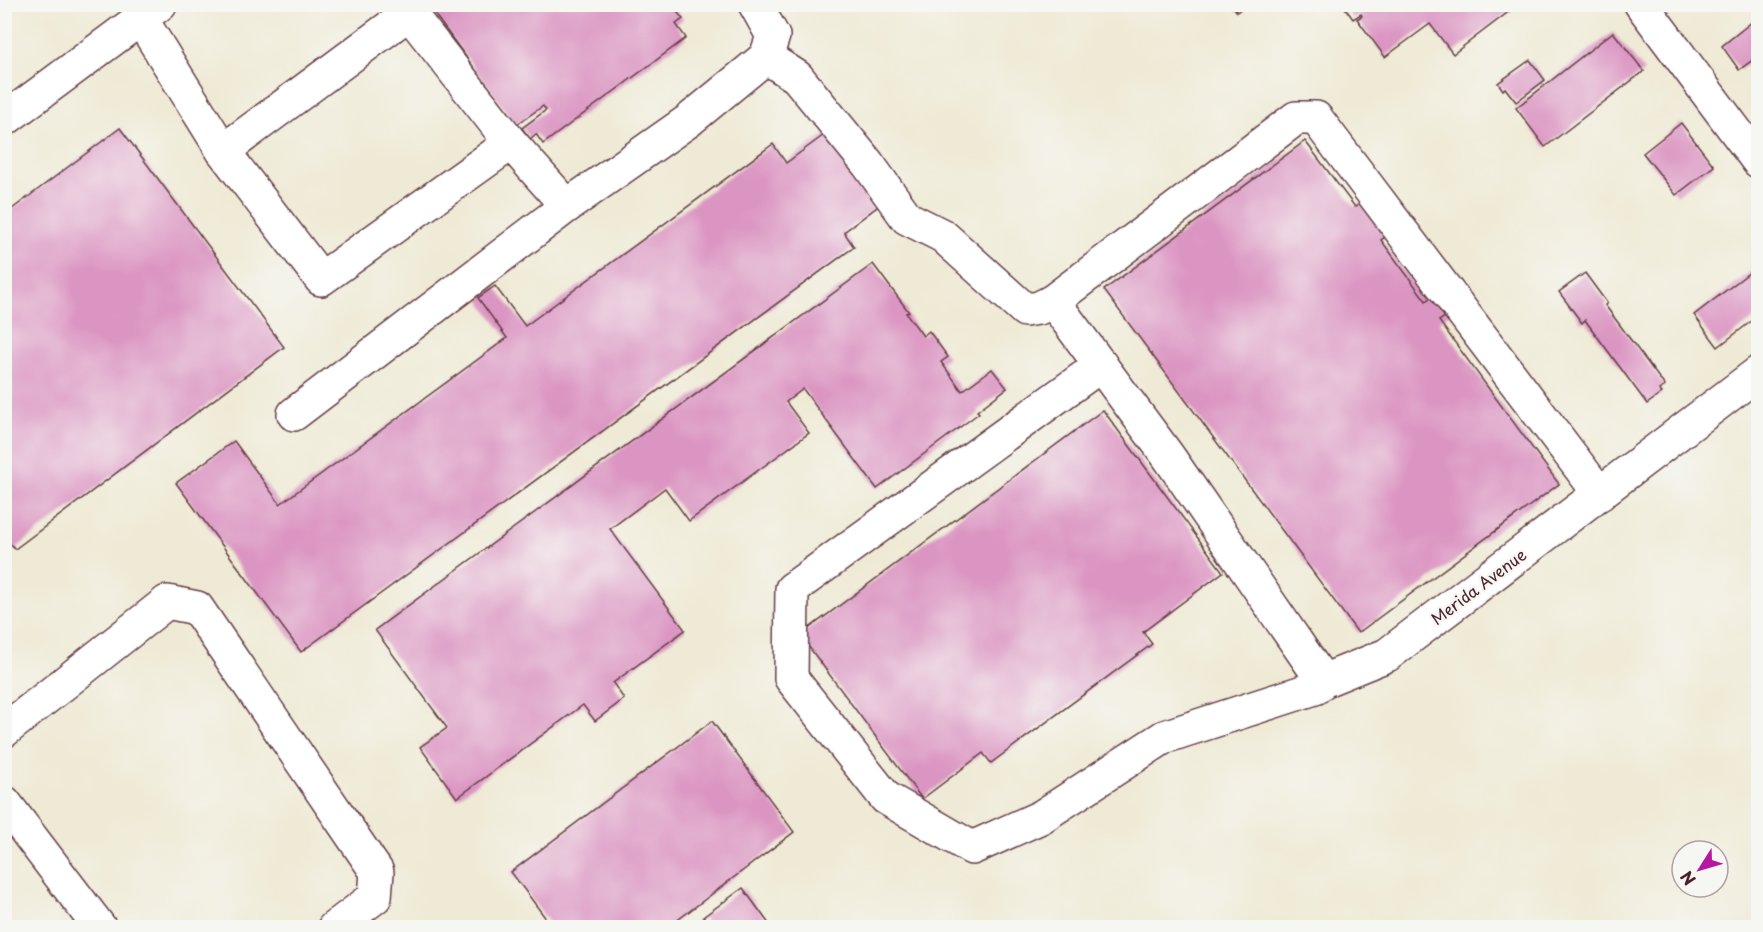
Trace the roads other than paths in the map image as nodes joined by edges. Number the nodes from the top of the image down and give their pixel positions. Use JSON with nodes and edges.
{"nodes":[{"id":1,"x":755,"y":4,"type":"edge"},
{"id":2,"x":1641,"y":4,"type":"edge"},
{"id":3,"x":151,"y":12,"type":"edge"},
{"id":4,"x":766,"y":57,"type":"junction"},
{"id":5,"x":4,"y":120,"type":"edge"},
{"id":6,"x":511,"y":143,"type":"junction"},
{"id":7,"x":223,"y":151,"type":"junction"},
{"id":8,"x":1758,"y":161,"type":"edge"},
{"id":9,"x":567,"y":206,"type":"junction"},
{"id":10,"x":1053,"y":301,"type":"junction"},
{"id":11,"x":1101,"y":365,"type":"junction"},
{"id":12,"x":1758,"y":373,"type":"edge"},
{"id":13,"x":294,"y":414,"type":"dead end"},
{"id":14,"x":1600,"y":494,"type":"junction"},
{"id":15,"x":1323,"y":681,"type":"junction"},
{"id":16,"x":4,"y":731,"type":"edge"},
{"id":17,"x":4,"y":802,"type":"edge"},
{"id":18,"x":100,"y":927,"type":"edge"},
{"id":19,"x":334,"y":927,"type":"edge"}],
"edges":[{"from":1,"to":4,"type":"street"},
{"from":2,"to":8,"type":"street"},
{"from":3,"to":5,"type":"street"},
{"from":3,"to":7,"type":"street"},
{"from":4,"to":9,"type":"street"},
{"from":4,"to":10,"type":"street"},
{"from":6,"to":7,"type":"street"},
{"from":6,"to":7,"type":"street"},
{"from":6,"to":9,"type":"street"},
{"from":9,"to":13,"type":"street"},
{"from":10,"to":11,"type":"street"},
{"from":10,"to":14,"type":"street"},
{"from":11,"to":15,"type":"street"},
{"from":11,"to":15,"type":"street","name":"Merida Avenue"},
{"from":12,"to":14,"type":"street","name":"Merida Avenue"},
{"from":14,"to":15,"type":"street","name":"Merida Avenue"},
{"from":16,"to":19,"type":"street"},
{"from":17,"to":18,"type":"street"}]}
